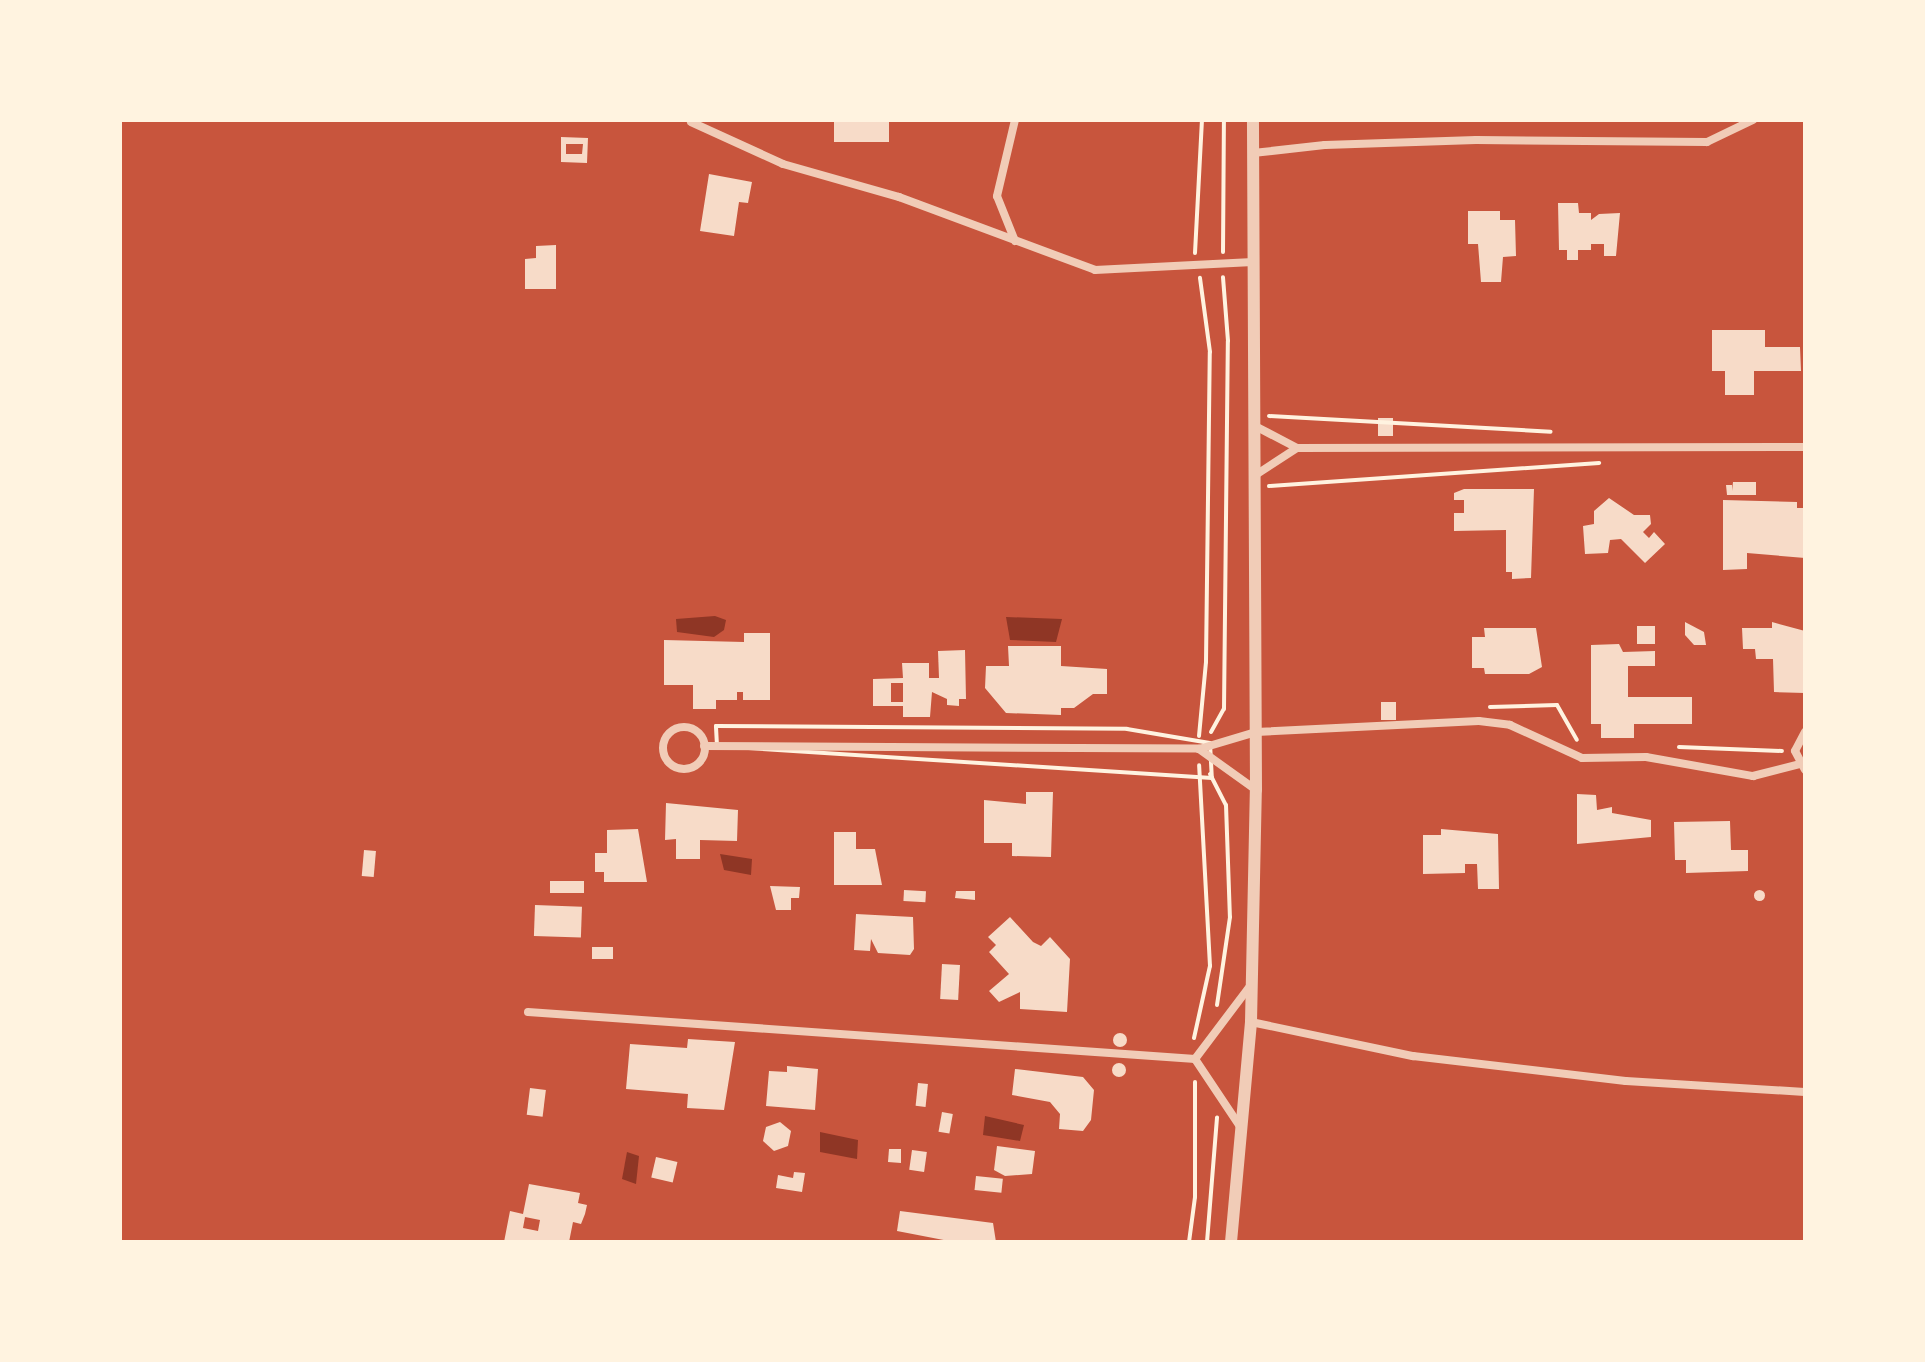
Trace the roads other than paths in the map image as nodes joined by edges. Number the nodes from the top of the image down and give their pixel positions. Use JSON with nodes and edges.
{"nodes":[{"id":1,"x":1015,"y":120,"type":"edge"},
{"id":2,"x":1253,"y":120,"type":"edge"},
{"id":3,"x":1753,"y":120,"type":"edge"},
{"id":4,"x":691,"y":122,"type":"dead end"},
{"id":5,"x":1253,"y":153,"type":"junction"},
{"id":6,"x":1015,"y":241,"type":"junction"},
{"id":7,"x":1253,"y":262,"type":"junction"},
{"id":8,"x":1254,"y":421,"type":"junction"},
{"id":9,"x":1805,"y":447,"type":"edge"},
{"id":10,"x":1297,"y":448,"type":"junction"},
{"id":11,"x":1254,"y":481,"type":"junction"},
{"id":12,"x":1256,"y":732,"type":"junction"},
{"id":13,"x":1805,"y":732,"type":"edge"},
{"id":14,"x":704,"y":746,"type":"junction"},
{"id":15,"x":1199,"y":749,"type":"junction"},
{"id":16,"x":1802,"y":767,"type":"edge"},
{"id":17,"x":1256,"y":790,"type":"junction"},
{"id":18,"x":1251,"y":985,"type":"junction"},
{"id":19,"x":528,"y":1012,"type":"dead end"},
{"id":20,"x":1251,"y":1022,"type":"junction"},
{"id":21,"x":1195,"y":1059,"type":"junction"},
{"id":22,"x":1805,"y":1092,"type":"edge"},
{"id":23,"x":1243,"y":1131,"type":"junction"},
{"id":24,"x":1231,"y":1242,"type":"edge"}],
"edges":[{"from":1,"to":6,"type":"street"},
{"from":2,"to":5,"type":"street"},
{"from":3,"to":5,"type":"street"},
{"from":4,"to":6,"type":"street"},
{"from":5,"to":7,"type":"street"},
{"from":6,"to":7,"type":"street"},
{"from":7,"to":8,"type":"street"},
{"from":8,"to":10,"type":"street"},
{"from":8,"to":11,"type":"street"},
{"from":9,"to":10,"type":"street"},
{"from":10,"to":11,"type":"street"},
{"from":11,"to":12,"type":"street"},
{"from":12,"to":15,"type":"street"},
{"from":12,"to":16,"type":"street"},
{"from":12,"to":17,"type":"street"},
{"from":13,"to":16,"type":"street"},
{"from":14,"to":14,"type":"street"},
{"from":14,"to":15,"type":"street"},
{"from":15,"to":17,"type":"street"},
{"from":17,"to":18,"type":"street"},
{"from":18,"to":20,"type":"street"},
{"from":18,"to":21,"type":"street"},
{"from":19,"to":21,"type":"street"},
{"from":20,"to":22,"type":"street"},
{"from":20,"to":23,"type":"street"},
{"from":21,"to":23,"type":"street"},
{"from":23,"to":24,"type":"street"}]}
